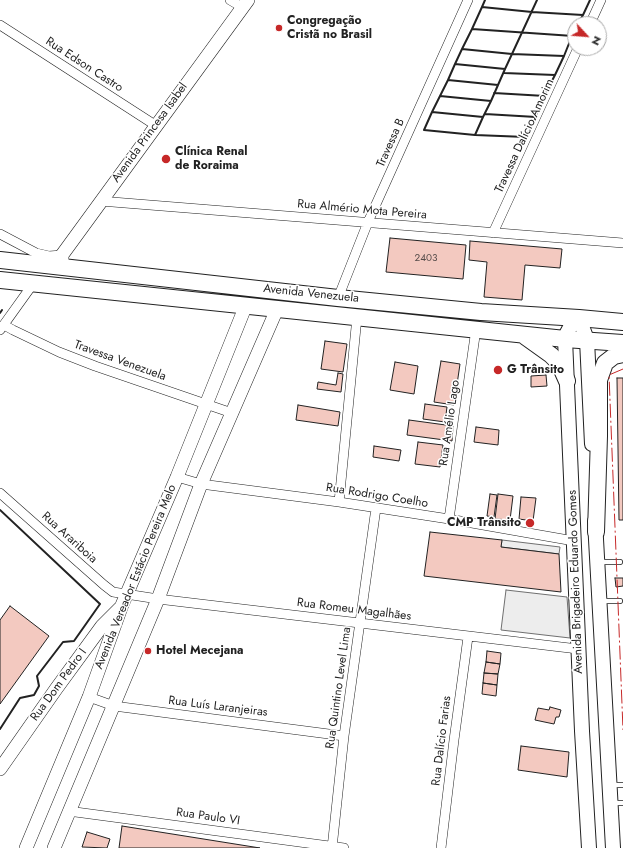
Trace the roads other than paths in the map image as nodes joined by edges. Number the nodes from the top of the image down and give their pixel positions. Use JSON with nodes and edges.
{"nodes":[{"id":1,"x":230,"y":0,"type":"edge"},
{"id":2,"x":468,"y":0,"type":"edge"},
{"id":3,"x":600,"y":0,"type":"edge"},
{"id":4,"x":245,"y":4,"type":"edge"},
{"id":5,"x":593,"y":16,"type":"edge"},
{"id":6,"x":0,"y":25,"type":"edge"},
{"id":7,"x":574,"y":56,"type":"edge"},
{"id":8,"x":155,"y":125,"type":"junction"},
{"id":9,"x":100,"y":201,"type":"junction"},
{"id":10,"x":368,"y":222,"type":"junction"},
{"id":11,"x":493,"y":233,"type":"junction"},
{"id":12,"x":0,"y":234,"type":"edge"},
{"id":13,"x":622,"y":240,"type":"edge"},
{"id":14,"x":0,"y":260,"type":"edge"},
{"id":15,"x":64,"y":261,"type":"junction"},
{"id":16,"x":132,"y":274,"type":"junction"},
{"id":17,"x":0,"y":280,"type":"edge"},
{"id":18,"x":33,"y":284,"type":"junction"},
{"id":19,"x":124,"y":293,"type":"junction"},
{"id":20,"x":338,"y":298,"type":"junction"},
{"id":21,"x":246,"y":306,"type":"junction"},
{"id":22,"x":277,"y":309,"type":"junction"},
{"id":23,"x":357,"y":317,"type":"junction"},
{"id":24,"x":577,"y":318,"type":"junction"},
{"id":25,"x":623,"y":322,"type":"edge"},
{"id":26,"x":2,"y":327,"type":"edge"},
{"id":27,"x":476,"y":329,"type":"junction"},
{"id":28,"x":522,"y":334,"type":"junction"},
{"id":29,"x":564,"y":339,"type":"junction"},
{"id":30,"x":587,"y":340,"type":"junction"},
{"id":31,"x":623,"y":343,"type":"edge"},
{"id":32,"x":623,"y":354,"type":"edge"},
{"id":33,"x":567,"y":381,"type":"junction"},
{"id":34,"x":206,"y":404,"type":"junction"},
{"id":35,"x":232,"y":412,"type":"junction"},
{"id":36,"x":177,"y":477,"type":"junction"},
{"id":37,"x":202,"y":484,"type":"junction"},
{"id":38,"x":0,"y":492,"type":"edge"},
{"id":39,"x":339,"y":502,"type":"junction"},
{"id":40,"x":376,"y":508,"type":"junction"},
{"id":41,"x":449,"y":519,"type":"junction"},
{"id":42,"x":596,"y":532,"type":"junction"},
{"id":43,"x":574,"y":541,"type":"junction"},
{"id":44,"x":597,"y":562,"type":"junction"},
{"id":45,"x":620,"y":562,"type":"dead end"},
{"id":46,"x":125,"y":600,"type":"junction"},
{"id":47,"x":158,"y":600,"type":"junction"},
{"id":48,"x":600,"y":601,"type":"junction"},
{"id":49,"x":620,"y":601,"type":"dead end"},
{"id":50,"x":360,"y":623,"type":"junction"},
{"id":51,"x":468,"y":637,"type":"junction"},
{"id":52,"x":578,"y":649,"type":"junction"},
{"id":53,"x":89,"y":697,"type":"junction"},
{"id":54,"x":114,"y":706,"type":"junction"},
{"id":55,"x":344,"y":736,"type":"junction"},
{"id":56,"x":0,"y":769,"type":"edge"},
{"id":57,"x":617,"y":785,"type":"edge"},
{"id":58,"x":617,"y":803,"type":"edge"},
{"id":59,"x":68,"y":811,"type":"junction"},
{"id":60,"x":292,"y":844,"type":"edge"},
{"id":61,"x":333,"y":847,"type":"edge"},
{"id":62,"x":26,"y":848,"type":"edge"},
{"id":63,"x":54,"y":848,"type":"edge"},
{"id":64,"x":344,"y":848,"type":"edge"},
{"id":65,"x":442,"y":848,"type":"edge"},
{"id":66,"x":589,"y":848,"type":"edge"},
{"id":67,"x":613,"y":848,"type":"edge"}],
"edges":[{"from":1,"to":4,"type":"street"},
{"from":2,"to":10,"type":"street","name":"Travessa B"},
{"from":3,"to":5,"type":"street"},
{"from":4,"to":8,"type":"street","name":"Avenida Princesa Isabel"},
{"from":6,"to":8,"type":"street","name":"Rua Edson Castro"},
{"from":7,"to":11,"type":"street","name":"Travessa Dalício Amorim"},
{"from":8,"to":9,"type":"street","name":"Avenida Princesa Isabel"},
{"from":9,"to":10,"type":"street","name":"Rua Almério Mota Pereira"},
{"from":9,"to":15,"type":"street","name":"Avenida Princesa Isabel"},
{"from":10,"to":11,"type":"street","name":"Rua Almério Mota Pereira"},
{"from":10,"to":20,"type":"street","name":"Travessa B"},
{"from":11,"to":13,"type":"street","name":"Rua Almério Mota Pereira"},
{"from":12,"to":15,"type":"street"},
{"from":14,"to":15,"type":"highway","name":"Avenida Venezuela"},
{"from":15,"to":16,"type":"highway","name":"Avenida Venezuela"},
{"from":16,"to":19,"type":"highway"},
{"from":16,"to":20,"type":"highway","name":"Avenida Venezuela"},
{"from":17,"to":18,"type":"highway","name":"Avenida Venezuela"},
{"from":18,"to":19,"type":"highway","name":"Avenida Venezuela"},
{"from":18,"to":26,"type":"street"},
{"from":19,"to":21,"type":"highway","name":"Avenida Venezuela"},
{"from":20,"to":24,"type":"highway","name":"Avenida Venezuela"},
{"from":21,"to":22,"type":"highway","name":"Avenida Venezuela"},
{"from":21,"to":34,"type":"street","name":"Avenida Vereador Estácio Pereira Melo"},
{"from":22,"to":23,"type":"highway","name":"Avenida Venezuela"},
{"from":22,"to":35,"type":"street"},
{"from":23,"to":27,"type":"highway","name":"Avenida Venezuela"},
{"from":23,"to":39,"type":"street"},
{"from":24,"to":25,"type":"highway","name":"Avenida Venezuela"},
{"from":24,"to":29,"type":"main road"},
{"from":24,"to":30,"type":"main road","name":"Avenida Brigadeiro Eduardo Gomes"},
{"from":26,"to":34,"type":"street","name":"Travessa Venezuela"},
{"from":27,"to":28,"type":"highway","name":"Avenida Venezuela"},
{"from":27,"to":41,"type":"street","name":"Rua Amélio Lago"},
{"from":28,"to":29,"type":"highway","name":"Avenida Venezuela"},
{"from":28,"to":33,"type":"highway"},
{"from":29,"to":30,"type":"highway","name":"Avenida Venezuela"},
{"from":29,"to":33,"type":"main road","name":"Avenida Brigadeiro Eduardo Gomes"},
{"from":30,"to":31,"type":"highway","name":"Avenida Venezuela"},
{"from":30,"to":42,"type":"main road","name":"Avenida Brigadeiro Eduardo Gomes"},
{"from":32,"to":42,"type":"highway"},
{"from":33,"to":43,"type":"main road","name":"Avenida Brigadeiro Eduardo Gomes"},
{"from":34,"to":35,"type":"street","name":"Travessa Venezuela"},
{"from":34,"to":36,"type":"street","name":"Avenida Vereador Estácio Pereira Melo"},
{"from":35,"to":37,"type":"street"},
{"from":36,"to":37,"type":"street","name":"Rua Rodrigo Coelho"},
{"from":36,"to":46,"type":"street","name":"Avenida Vereador Estácio Pereira Melo"},
{"from":37,"to":39,"type":"street","name":"Rua Rodrigo Coelho"},
{"from":37,"to":47,"type":"street"},
{"from":38,"to":46,"type":"street","name":"Rua Arariboia"},
{"from":39,"to":40,"type":"street","name":"Rua Rodrigo Coelho"},
{"from":40,"to":41,"type":"street","name":"Rua Rodrigo Coelho"},
{"from":40,"to":50,"type":"street","name":"Rua Quintino Level Lima"},
{"from":41,"to":43,"type":"street","name":"Rua Rodrigo Coelho"},
{"from":42,"to":44,"type":"main road","name":"Avenida Brigadeiro Eduardo Gomes"},
{"from":43,"to":52,"type":"main road","name":"Avenida Brigadeiro Eduardo Gomes"},
{"from":44,"to":45,"type":"lane"},
{"from":44,"to":48,"type":"main road","name":"Avenida Brigadeiro Eduardo Gomes"},
{"from":46,"to":47,"type":"street","name":"Rua Romeu Magalhães"},
{"from":46,"to":53,"type":"street","name":"Avenida Vereador Estácio Pereira Melo"},
{"from":46,"to":56,"type":"street","name":"Rua Dom Pedro I"},
{"from":47,"to":50,"type":"street","name":"Rua Romeu Magalhães"},
{"from":47,"to":54,"type":"street"},
{"from":48,"to":49,"type":"lane"},
{"from":48,"to":57,"type":"main road","name":"Avenida Brigadeiro Eduardo Gomes"},
{"from":50,"to":51,"type":"street","name":"Rua Romeu Magalhães"},
{"from":50,"to":55,"type":"street","name":"Rua Quintino Level Lima"},
{"from":51,"to":52,"type":"street","name":"Rua Romeu Magalhães"},
{"from":51,"to":65,"type":"street","name":"Rua Dalício Farias"},
{"from":52,"to":66,"type":"main road","name":"Avenida Brigadeiro Eduardo Gomes"},
{"from":53,"to":54,"type":"street","name":"Rua Luís Laranjeiras"},
{"from":53,"to":62,"type":"street","name":"Avenida Vereador Estácio Pereira Melo"},
{"from":54,"to":55,"type":"street","name":"Rua Luís Laranjeiras"},
{"from":54,"to":59,"type":"street"},
{"from":55,"to":61,"type":"street","name":"Rua Quintino Level Lima"},
{"from":57,"to":58,"type":"main road","name":"Avenida Brigadeiro Eduardo Gomes"},
{"from":58,"to":67,"type":"main road","name":"Avenida Brigadeiro Eduardo Gomes"},
{"from":59,"to":60,"type":"street","name":"Rua Paulo VI"},
{"from":59,"to":63,"type":"street"},
{"from":60,"to":61,"type":"street","name":"Rua Paulo VI"},
{"from":61,"to":64,"type":"street","name":"Rua Paulo VI"}]}
